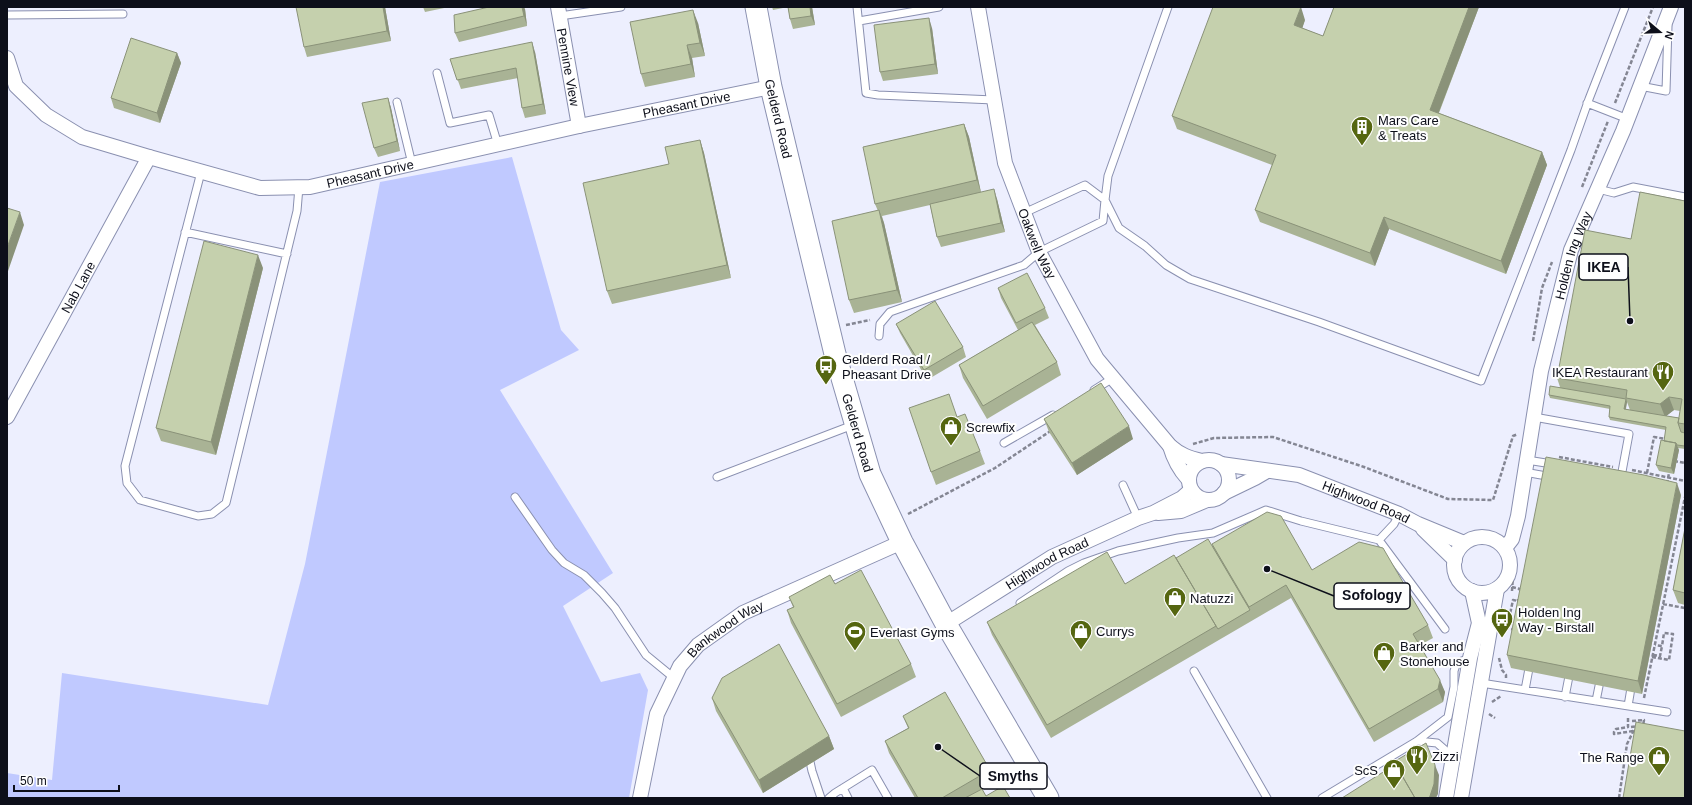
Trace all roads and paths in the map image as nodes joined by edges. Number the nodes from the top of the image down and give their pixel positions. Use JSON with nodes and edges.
{"nodes":[{"id":1,"x":55,"y":7,"type":"edge"},
{"id":2,"x":621,"y":7,"type":"edge"},
{"id":3,"x":756,"y":7,"type":"edge"},
{"id":4,"x":857,"y":7,"type":"edge"},
{"id":5,"x":936,"y":7,"type":"edge"},
{"id":6,"x":978,"y":7,"type":"edge"},
{"id":7,"x":1168,"y":7,"type":"edge"},
{"id":8,"x":1626,"y":7,"type":"edge"},
{"id":9,"x":1653,"y":7,"type":"edge"},
{"id":10,"x":601,"y":8,"type":"edge"},
{"id":11,"x":1670,"y":11,"type":"edge"},
{"id":12,"x":559,"y":12,"type":"edge"},
{"id":13,"x":122,"y":14,"type":"dead end"},
{"id":14,"x":7,"y":15,"type":"edge"},
{"id":15,"x":56,"y":15,"type":"junction"},
{"id":16,"x":859,"y":21,"type":"junction"},
{"id":17,"x":8,"y":62,"type":"edge"},
{"id":18,"x":437,"y":73,"type":"dead end"},
{"id":19,"x":1640,"y":86,"type":"junction"},
{"id":20,"x":771,"y":87,"type":"junction"},
{"id":21,"x":994,"y":100,"type":"junction"},
{"id":22,"x":397,"y":102,"type":"dead end"},
{"id":23,"x":1587,"y":103,"type":"junction"},
{"id":24,"x":1611,"y":112,"type":"junction"},
{"id":25,"x":1628,"y":119,"type":"junction"},
{"id":26,"x":579,"y":126,"type":"junction"},
{"id":27,"x":498,"y":145,"type":"junction"},
{"id":28,"x":148,"y":157,"type":"junction"},
{"id":29,"x":412,"y":164,"type":"junction"},
{"id":30,"x":201,"y":172,"type":"junction"},
{"id":31,"x":299,"y":188,"type":"junction"},
{"id":32,"x":1598,"y":189,"type":"junction"},
{"id":33,"x":1579,"y":193,"type":"dead end"},
{"id":34,"x":1685,"y":197,"type":"edge"},
{"id":35,"x":1105,"y":200,"type":"junction"},
{"id":36,"x":1024,"y":213,"type":"junction"},
{"id":37,"x":185,"y":232,"type":"junction"},
{"id":38,"x":1039,"y":252,"type":"junction"},
{"id":39,"x":287,"y":254,"type":"junction"},
{"id":40,"x":1554,"y":259,"type":"dead end"},
{"id":41,"x":886,"y":316,"type":"junction"},
{"id":42,"x":829,"y":329,"type":"junction"},
{"id":43,"x":879,"y":336,"type":"dead end"},
{"id":44,"x":1532,"y":348,"type":"dead end"},
{"id":45,"x":1113,"y":378,"type":"junction"},
{"id":46,"x":1090,"y":393,"type":"edge"},
{"id":47,"x":1057,"y":413,"type":"edge"},
{"id":48,"x":7,"y":417,"type":"edge"},
{"id":49,"x":1534,"y":417,"type":"junction"},
{"id":50,"x":855,"y":424,"type":"junction"},
{"id":51,"x":1518,"y":427,"type":"dead end"},
{"id":52,"x":1053,"y":428,"type":"edge"},
{"id":53,"x":1672,"y":439,"type":"edge"},
{"id":54,"x":1004,"y":444,"type":"dead end"},
{"id":55,"x":1170,"y":446,"type":"junction"},
{"id":56,"x":1510,"y":448,"type":"junction"},
{"id":57,"x":1184,"y":456,"type":"junction"},
{"id":58,"x":1557,"y":456,"type":"dead end"},
{"id":59,"x":1202,"y":461,"type":"junction"},
{"id":60,"x":1527,"y":461,"type":"junction"},
{"id":61,"x":1671,"y":461,"type":"edge"},
{"id":62,"x":1685,"y":463,"type":"edge"},
{"id":63,"x":1221,"y":464,"type":"junction"},
{"id":64,"x":1558,"y":465,"type":"edge"},
{"id":65,"x":1670,"y":467,"type":"edge"},
{"id":66,"x":1623,"y":468,"type":"junction"},
{"id":67,"x":1267,"y":471,"type":"junction"},
{"id":68,"x":1647,"y":473,"type":"junction"},
{"id":69,"x":1613,"y":475,"type":"edge"},
{"id":70,"x":717,"y":476,"type":"dead end"},
{"id":71,"x":1563,"y":479,"type":"edge"},
{"id":72,"x":1685,"y":481,"type":"edge"},
{"id":73,"x":1123,"y":485,"type":"dead end"},
{"id":74,"x":1190,"y":485,"type":"junction"},
{"id":75,"x":1666,"y":488,"type":"edge"},
{"id":76,"x":1224,"y":493,"type":"junction"},
{"id":77,"x":515,"y":497,"type":"dead end"},
{"id":78,"x":1685,"y":497,"type":"edge"},
{"id":79,"x":1207,"y":500,"type":"junction"},
{"id":80,"x":1153,"y":513,"type":"junction"},
{"id":81,"x":1399,"y":514,"type":"junction"},
{"id":82,"x":1518,"y":516,"type":"junction"},
{"id":83,"x":1138,"y":518,"type":"junction"},
{"id":84,"x":893,"y":522,"type":"junction"},
{"id":85,"x":1418,"y":524,"type":"junction"},
{"id":86,"x":1490,"y":538,"type":"junction"},
{"id":87,"x":1379,"y":540,"type":"junction"},
{"id":88,"x":902,"y":542,"type":"junction"},
{"id":89,"x":1464,"y":543,"type":"junction"},
{"id":90,"x":1510,"y":553,"type":"junction"},
{"id":91,"x":1455,"y":560,"type":"junction"},
{"id":92,"x":1512,"y":587,"type":"junction"},
{"id":93,"x":1496,"y":589,"type":"junction"},
{"id":94,"x":1472,"y":591,"type":"junction"},
{"id":95,"x":1518,"y":601,"type":"junction"},
{"id":96,"x":1663,"y":604,"type":"junction"},
{"id":97,"x":1016,"y":606,"type":"edge"},
{"id":98,"x":1516,"y":608,"type":"edge"},
{"id":99,"x":1685,"y":608,"type":"edge"},
{"id":100,"x":946,"y":624,"type":"junction"},
{"id":101,"x":1445,"y":629,"type":"dead end"},
{"id":102,"x":1519,"y":630,"type":"edge"},
{"id":103,"x":1504,"y":632,"type":"dead end"},
{"id":104,"x":1655,"y":645,"type":"junction"},
{"id":105,"x":1662,"y":646,"type":"junction"},
{"id":106,"x":1498,"y":654,"type":"dead end"},
{"id":107,"x":1531,"y":655,"type":"edge"},
{"id":108,"x":1652,"y":656,"type":"junction"},
{"id":109,"x":1470,"y":658,"type":"junction"},
{"id":110,"x":1572,"y":663,"type":"edge"},
{"id":111,"x":1603,"y":668,"type":"edge"},
{"id":112,"x":1194,"y":671,"type":"dead end"},
{"id":113,"x":1633,"y":674,"type":"edge"},
{"id":114,"x":674,"y":678,"type":"junction"},
{"id":115,"x":1481,"y":684,"type":"junction"},
{"id":116,"x":1504,"y":687,"type":"junction"},
{"id":117,"x":1524,"y":690,"type":"junction"},
{"id":118,"x":1565,"y":696,"type":"junction"},
{"id":119,"x":1596,"y":702,"type":"junction"},
{"id":120,"x":1490,"y":704,"type":"dead end"},
{"id":121,"x":1628,"y":706,"type":"junction"},
{"id":122,"x":1642,"y":708,"type":"junction"},
{"id":123,"x":1490,"y":709,"type":"dead end"},
{"id":124,"x":1462,"y":710,"type":"junction"},
{"id":125,"x":1667,"y":712,"type":"dead end"},
{"id":126,"x":1495,"y":718,"type":"dead end"},
{"id":127,"x":1628,"y":718,"type":"dead end"},
{"id":128,"x":1638,"y":719,"type":"dead end"},
{"id":129,"x":1631,"y":727,"type":"junction"},
{"id":130,"x":1631,"y":731,"type":"junction"},
{"id":131,"x":1416,"y":741,"type":"junction"},
{"id":132,"x":809,"y":757,"type":"edge"},
{"id":133,"x":1453,"y":758,"type":"junction"},
{"id":134,"x":843,"y":788,"type":"junction"},
{"id":135,"x":640,"y":798,"type":"edge"},
{"id":136,"x":821,"y":798,"type":"edge"},
{"id":137,"x":830,"y":798,"type":"edge"},
{"id":138,"x":848,"y":798,"type":"edge"},
{"id":139,"x":888,"y":798,"type":"edge"},
{"id":140,"x":1048,"y":798,"type":"edge"},
{"id":141,"x":1267,"y":798,"type":"edge"},
{"id":142,"x":1322,"y":798,"type":"edge"},
{"id":143,"x":1446,"y":798,"type":"edge"},
{"id":144,"x":1461,"y":798,"type":"edge"},
{"id":145,"x":1619,"y":798,"type":"edge"}],
"edges":[{"from":1,"to":15,"type":"lane"},
{"from":2,"to":10,"type":"lane"},
{"from":3,"to":20,"type":"main road","name":"Gelderd Road"},
{"from":4,"to":16,"type":"lane"},
{"from":5,"to":16,"type":"lane"},
{"from":6,"to":21,"type":"street","name":"Oakwell Way"},
{"from":7,"to":35,"type":"lane"},
{"from":8,"to":23,"type":"lane"},
{"from":9,"to":24,"type":"path"},
{"from":10,"to":12,"type":"lane"},
{"from":11,"to":19,"type":"street","name":"Holden Ing Way"},
{"from":11,"to":19,"type":"lane"},
{"from":12,"to":26,"type":"street","name":"Pennine View"},
{"from":13,"to":15,"type":"lane"},
{"from":14,"to":15,"type":"lane"},
{"from":16,"to":21,"type":"lane"},
{"from":17,"to":28,"type":"street","name":"Pheasant Drive"},
{"from":18,"to":27,"type":"lane"},
{"from":19,"to":25,"type":"street","name":"Holden Ing Way"},
{"from":20,"to":26,"type":"street","name":"Pheasant Drive"},
{"from":20,"to":42,"type":"main road","name":"Gelderd Road"},
{"from":21,"to":36,"type":"street","name":"Oakwell Way"},
{"from":22,"to":29,"type":"lane"},
{"from":23,"to":24,"type":"lane"},
{"from":23,"to":35,"type":"lane"},
{"from":24,"to":25,"type":"lane"},
{"from":24,"to":33,"type":"path"},
{"from":25,"to":32,"type":"street","name":"Holden Ing Way"},
{"from":26,"to":27,"type":"street","name":"Pheasant Drive"},
{"from":27,"to":29,"type":"street","name":"Pheasant Drive"},
{"from":28,"to":30,"type":"street","name":"Pheasant Drive"},
{"from":28,"to":48,"type":"street","name":"Nab Lane"},
{"from":29,"to":31,"type":"street","name":"Pheasant Drive"},
{"from":30,"to":31,"type":"street","name":"Pheasant Drive"},
{"from":30,"to":37,"type":"lane"},
{"from":31,"to":39,"type":"lane"},
{"from":32,"to":34,"type":"lane"},
{"from":32,"to":49,"type":"street","name":"Holden Ing Way"},
{"from":35,"to":36,"type":"lane"},
{"from":35,"to":38,"type":"lane"},
{"from":36,"to":38,"type":"street","name":"Oakwell Way"},
{"from":37,"to":39,"type":"lane"},
{"from":37,"to":39,"type":"lane"},
{"from":38,"to":41,"type":"lane"},
{"from":38,"to":45,"type":"street","name":"Oakwell Way"},
{"from":40,"to":44,"type":"path"},
{"from":41,"to":42,"type":"path"},
{"from":41,"to":43,"type":"lane"},
{"from":42,"to":50,"type":"main road","name":"Gelderd Road"},
{"from":45,"to":46,"type":"lane"},
{"from":45,"to":55,"type":"street","name":"Oakwell Way"},
{"from":47,"to":54,"type":"lane"},
{"from":49,"to":60,"type":"street","name":"Holden Ing Way"},
{"from":49,"to":66,"type":"lane"},
{"from":50,"to":70,"type":"lane"},
{"from":50,"to":84,"type":"main road","name":"Gelderd Road"},
{"from":51,"to":56,"type":"path"},
{"from":52,"to":84,"type":"path"},
{"from":53,"to":68,"type":"path"},
{"from":55,"to":57,"type":"street","name":"Oakwell Way"},
{"from":55,"to":74,"type":"street","name":"Oakwell Way"},
{"from":56,"to":57,"type":"path"},
{"from":56,"to":60,"type":"path"},
{"from":57,"to":59,"type":"street","name":"Oakwell Way"},
{"from":58,"to":66,"type":"path"},
{"from":59,"to":63,"type":"street"},
{"from":59,"to":74,"type":"street"},
{"from":60,"to":64,"type":"lane"},
{"from":60,"to":71,"type":"lane"},
{"from":60,"to":82,"type":"street","name":"Holden Ing Way"},
{"from":61,"to":62,"type":"path"},
{"from":63,"to":67,"type":"street","name":"Highwood Road"},
{"from":63,"to":76,"type":"street"},
{"from":65,"to":75,"type":"path","bridge":true},
{"from":66,"to":68,"type":"path"},
{"from":66,"to":69,"type":"lane"},
{"from":67,"to":76,"type":"street"},
{"from":67,"to":81,"type":"street","name":"Highwood Road"},
{"from":68,"to":72,"type":"path"},
{"from":73,"to":83,"type":"lane"},
{"from":74,"to":79,"type":"street"},
{"from":74,"to":80,"type":"street","name":"Highwood Road"},
{"from":76,"to":79,"type":"street"},
{"from":77,"to":114,"type":"lane"},
{"from":78,"to":96,"type":"path"},
{"from":79,"to":80,"type":"street","name":"Highwood Road"},
{"from":80,"to":83,"type":"street","name":"Highwood Road"},
{"from":81,"to":85,"type":"street","name":"Highwood Road"},
{"from":81,"to":87,"type":"lane"},
{"from":82,"to":86,"type":"street"},
{"from":82,"to":90,"type":"street","name":"Holden Ing Way"},
{"from":83,"to":100,"type":"street","name":"Highwood Road"},
{"from":84,"to":88,"type":"main road","name":"Gelderd Road"},
{"from":85,"to":89,"type":"street","name":"Highwood Road"},
{"from":85,"to":91,"type":"street","name":"Highwood Road"},
{"from":86,"to":89,"type":"street"},
{"from":86,"to":90,"type":"street"},
{"from":87,"to":97,"type":"lane"},
{"from":87,"to":101,"type":"lane"},
{"from":88,"to":100,"type":"main road","name":"Gelderd Road"},
{"from":88,"to":114,"type":"street","name":"Bankwood Way"},
{"from":89,"to":91,"type":"street"},
{"from":90,"to":92,"type":"path"},
{"from":90,"to":93,"type":"street"},
{"from":91,"to":94,"type":"street"},
{"from":92,"to":95,"type":"path"},
{"from":92,"to":103,"type":"path"},
{"from":93,"to":94,"type":"street"},
{"from":93,"to":115,"type":"street"},
{"from":94,"to":109,"type":"street"},
{"from":95,"to":98,"type":"path"},
{"from":95,"to":102,"type":"path"},
{"from":96,"to":99,"type":"path"},
{"from":96,"to":104,"type":"path"},
{"from":100,"to":140,"type":"main road","name":"Gelderd Road"},
{"from":104,"to":105,"type":"path"},
{"from":104,"to":108,"type":"path"},
{"from":105,"to":108,"type":"path"},
{"from":105,"to":108,"type":"path"},
{"from":106,"to":116,"type":"path"},
{"from":107,"to":117,"type":"lane"},
{"from":108,"to":122,"type":"path"},
{"from":109,"to":124,"type":"street"},
{"from":109,"to":131,"type":"lane"},
{"from":110,"to":118,"type":"lane"},
{"from":111,"to":119,"type":"lane"},
{"from":112,"to":141,"type":"lane"},
{"from":113,"to":121,"type":"lane"},
{"from":114,"to":135,"type":"street","name":"Bankwood Way"},
{"from":115,"to":116,"type":"lane"},
{"from":115,"to":124,"type":"street"},
{"from":115,"to":144,"type":"street"},
{"from":116,"to":117,"type":"lane"},
{"from":116,"to":120,"type":"path"},
{"from":117,"to":118,"type":"lane"},
{"from":118,"to":119,"type":"lane"},
{"from":119,"to":121,"type":"lane"},
{"from":121,"to":122,"type":"lane"},
{"from":122,"to":125,"type":"lane"},
{"from":122,"to":128,"type":"path"},
{"from":123,"to":126,"type":"path"},
{"from":124,"to":133,"type":"street"},
{"from":127,"to":130,"type":"path"},
{"from":129,"to":129,"type":"path"},
{"from":129,"to":130,"type":"path"},
{"from":130,"to":145,"type":"path"},
{"from":131,"to":133,"type":"lane"},
{"from":131,"to":142,"type":"lane"},
{"from":132,"to":136,"type":"lane"},
{"from":133,"to":143,"type":"street"},
{"from":134,"to":137,"type":"lane"},
{"from":134,"to":138,"type":"lane"},
{"from":134,"to":139,"type":"lane"}]}
